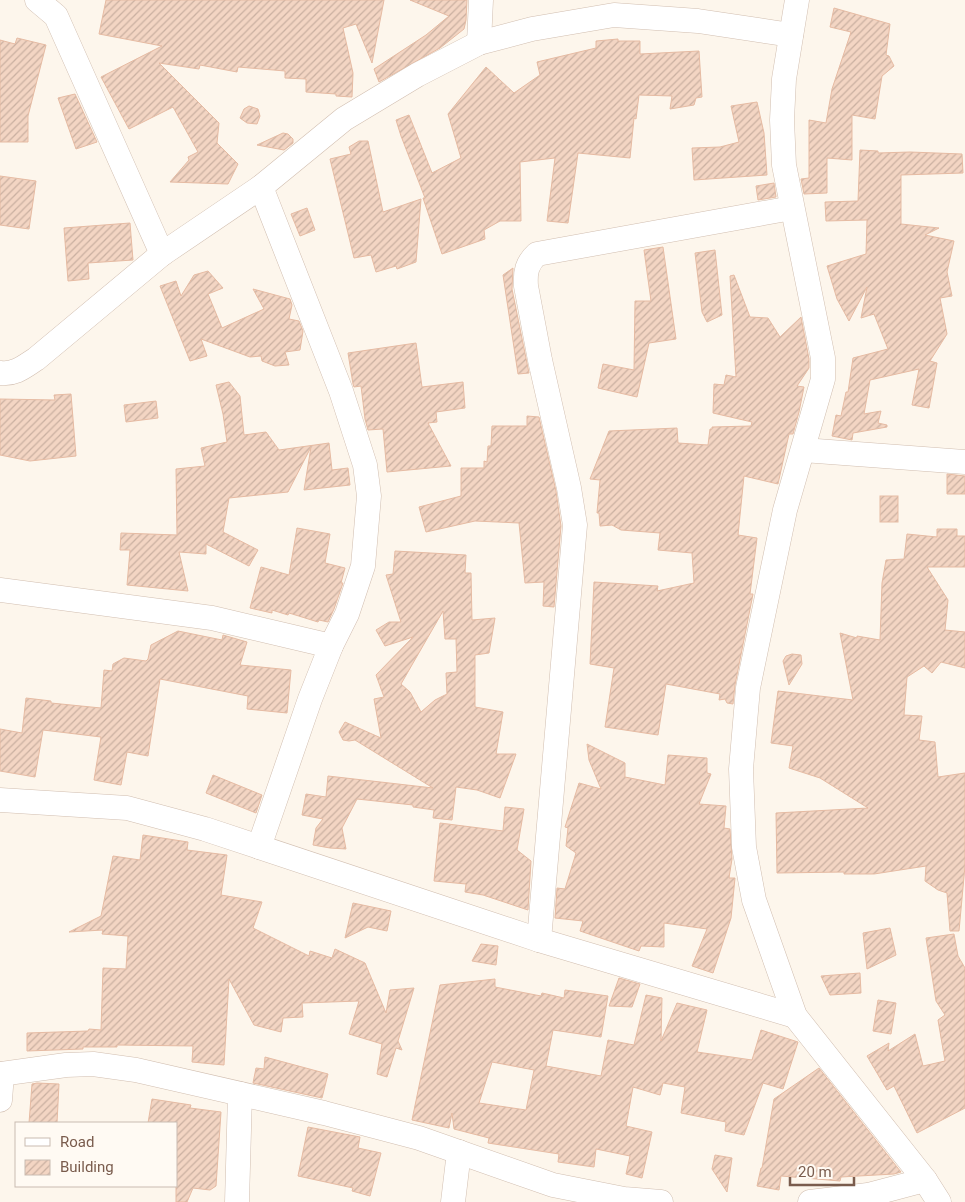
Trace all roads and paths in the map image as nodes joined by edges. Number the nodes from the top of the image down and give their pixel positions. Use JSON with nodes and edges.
{"nodes":[{"id":1,"x":481,"y":0,"type":"edge"},
{"id":2,"x":797,"y":0,"type":"edge"},
{"id":3,"x":40,"y":1,"type":"edge"},
{"id":4,"x":791,"y":35,"type":"junction"},
{"id":5,"x":479,"y":43,"type":"junction"},
{"id":6,"x":261,"y":187,"type":"junction"},
{"id":7,"x":792,"y":208,"type":"junction"},
{"id":8,"x":162,"y":254,"type":"junction"},
{"id":9,"x":0,"y":373,"type":"edge"},
{"id":10,"x":803,"y":450,"type":"junction"},
{"id":11,"x":965,"y":462,"type":"edge"},
{"id":12,"x":0,"y":590,"type":"edge"},
{"id":13,"x":331,"y":646,"type":"junction"},
{"id":14,"x":0,"y":800,"type":"edge"},
{"id":15,"x":260,"y":847,"type":"junction"},
{"id":16,"x":539,"y":940,"type":"junction"},
{"id":17,"x":795,"y":1016,"type":"junction"},
{"id":18,"x":1,"y":1074,"type":"edge"},
{"id":19,"x":240,"y":1094,"type":"junction"},
{"id":20,"x":0,"y":1100,"type":"edge"},
{"id":21,"x":459,"y":1152,"type":"junction"},
{"id":22,"x":925,"y":1180,"type":"junction"},
{"id":23,"x":237,"y":1202,"type":"edge"},
{"id":24,"x":454,"y":1202,"type":"edge"},
{"id":25,"x":661,"y":1202,"type":"edge"},
{"id":26,"x":810,"y":1202,"type":"edge"},
{"id":27,"x":939,"y":1202,"type":"edge"}],
"edges":[{"from":1,"to":5,"type":"street"},
{"from":2,"to":4,"type":"street"},
{"from":3,"to":8,"type":"street"},
{"from":4,"to":5,"type":"street"},
{"from":4,"to":7,"type":"street"},
{"from":5,"to":6,"type":"street"},
{"from":6,"to":8,"type":"street"},
{"from":6,"to":13,"type":"street"},
{"from":7,"to":10,"type":"street"},
{"from":7,"to":16,"type":"street"},
{"from":8,"to":9,"type":"street"},
{"from":10,"to":11,"type":"street"},
{"from":10,"to":17,"type":"street"},
{"from":12,"to":13,"type":"street"},
{"from":13,"to":15,"type":"street"},
{"from":14,"to":15,"type":"street"},
{"from":15,"to":16,"type":"street"},
{"from":16,"to":17,"type":"street"},
{"from":17,"to":22,"type":"street"},
{"from":18,"to":19,"type":"street"},
{"from":18,"to":20,"type":"street"},
{"from":19,"to":21,"type":"street"},
{"from":19,"to":23,"type":"street"},
{"from":21,"to":24,"type":"street"},
{"from":21,"to":25,"type":"street"},
{"from":22,"to":26,"type":"street"},
{"from":22,"to":27,"type":"street"}]}
